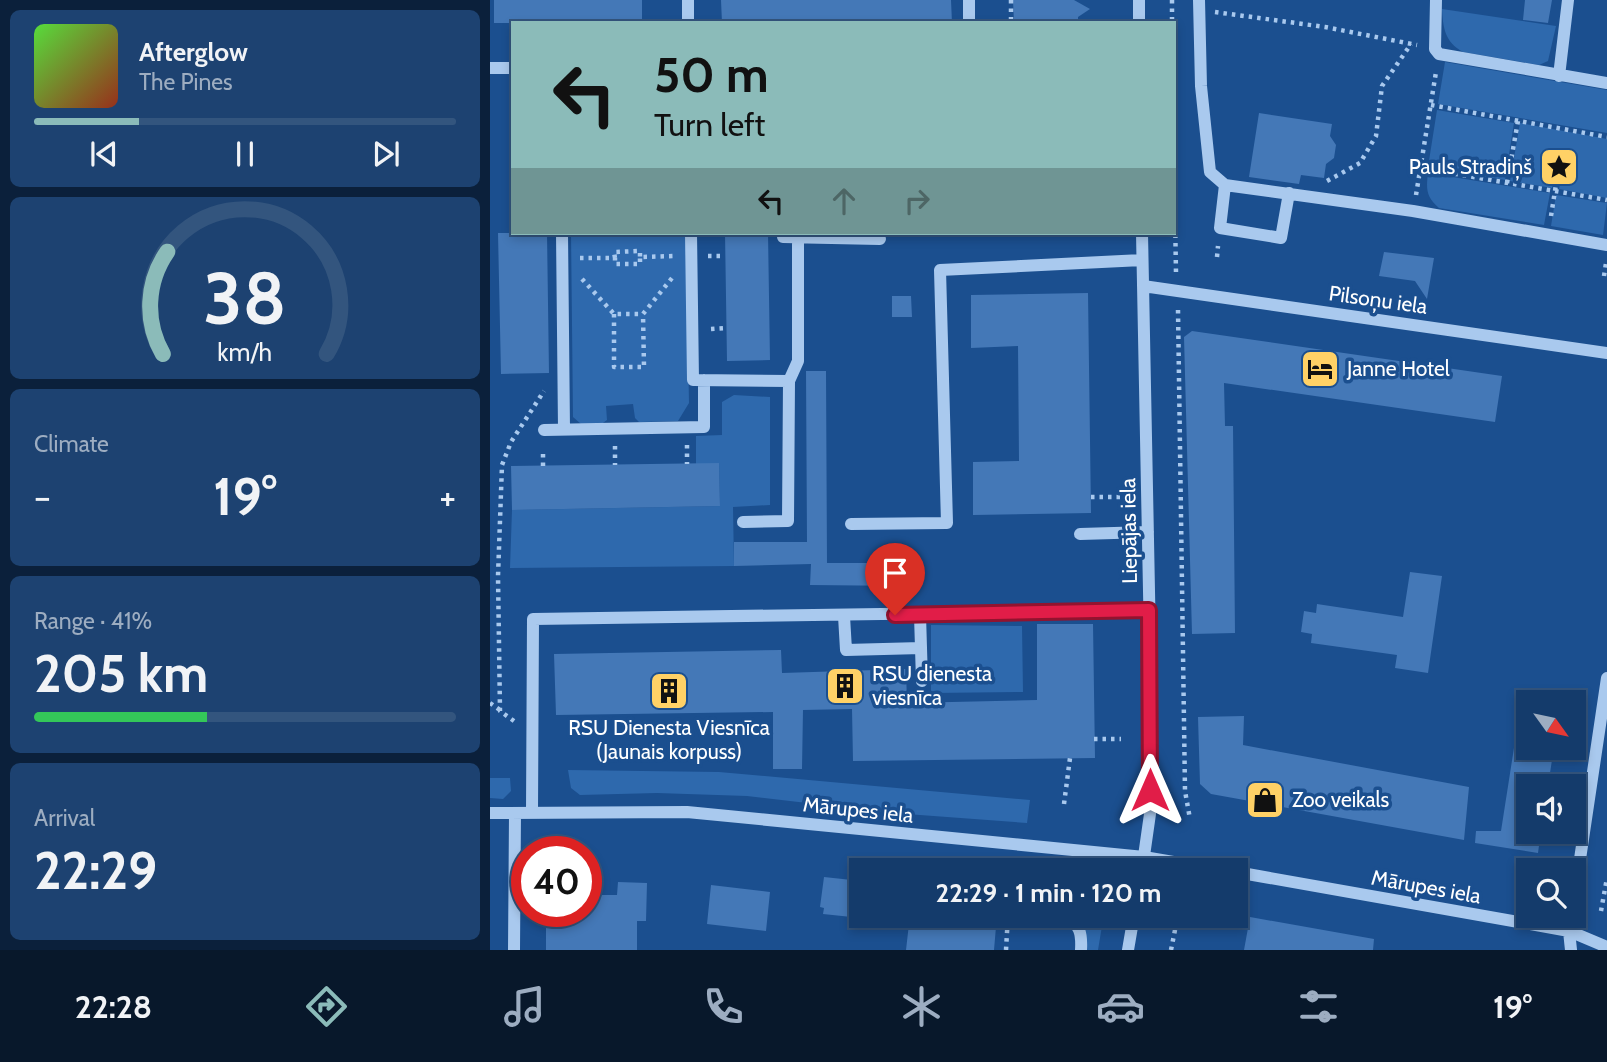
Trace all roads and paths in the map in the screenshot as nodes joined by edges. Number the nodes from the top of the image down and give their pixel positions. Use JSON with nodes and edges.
{"nodes":[{"id":1,"x":688,"y":0,"type":"edge"},
{"id":2,"x":969,"y":0,"type":"edge"},
{"id":3,"x":1011,"y":0,"type":"edge"},
{"id":4,"x":1139,"y":0,"type":"edge"},
{"id":5,"x":1172,"y":0,"type":"edge"},
{"id":6,"x":1436,"y":0,"type":"edge"},
{"id":7,"x":1568,"y":0,"type":"edge"},
{"id":8,"x":1199,"y":5,"type":"edge"},
{"id":9,"x":688,"y":21,"type":"edge"},
{"id":10,"x":970,"y":21,"type":"edge"},
{"id":11,"x":1011,"y":21,"type":"edge"},
{"id":12,"x":1139,"y":21,"type":"edge"},
{"id":13,"x":1172,"y":21,"type":"edge"},
{"id":14,"x":1410,"y":44,"type":"junction"},
{"id":15,"x":1437,"y":51,"type":"junction"},
{"id":16,"x":490,"y":68,"type":"edge"},
{"id":17,"x":511,"y":68,"type":"edge"},
{"id":18,"x":1559,"y":76,"type":"junction"},
{"id":19,"x":1607,"y":83,"type":"edge"},
{"id":20,"x":1431,"y":105,"type":"junction"},
{"id":21,"x":1518,"y":121,"type":"junction"},
{"id":22,"x":1607,"y":137,"type":"edge"},
{"id":23,"x":1421,"y":168,"type":"junction"},
{"id":24,"x":1558,"y":172,"type":"dead end"},
{"id":25,"x":1507,"y":183,"type":"junction"},
{"id":26,"x":1225,"y":185,"type":"junction"},
{"id":27,"x":1555,"y":192,"type":"junction"},
{"id":28,"x":1295,"y":194,"type":"junction"},
{"id":29,"x":1607,"y":200,"type":"edge"},
{"id":30,"x":1413,"y":211,"type":"junction"},
{"id":31,"x":562,"y":235,"type":"edge"},
{"id":32,"x":691,"y":235,"type":"edge"},
{"id":33,"x":783,"y":235,"type":"edge"},
{"id":34,"x":1142,"y":235,"type":"edge"},
{"id":35,"x":1176,"y":235,"type":"edge"},
{"id":36,"x":1547,"y":235,"type":"junction"},
{"id":37,"x":798,"y":237,"type":"junction"},
{"id":38,"x":880,"y":239,"type":"dead end"},
{"id":39,"x":1607,"y":245,"type":"edge"},
{"id":40,"x":691,"y":256,"type":"junction"},
{"id":41,"x":725,"y":256,"type":"dead end"},
{"id":42,"x":640,"y":257,"type":"junction"},
{"id":43,"x":562,"y":258,"type":"junction"},
{"id":44,"x":615,"y":258,"type":"junction"},
{"id":45,"x":1142,"y":260,"type":"junction"},
{"id":46,"x":1143,"y":286,"type":"junction"},
{"id":47,"x":1177,"y":290,"type":"junction"},
{"id":48,"x":614,"y":314,"type":"junction"},
{"id":49,"x":643,"y":314,"type":"junction"},
{"id":50,"x":1607,"y":353,"type":"edge"},
{"id":51,"x":563,"y":365,"type":"junction"},
{"id":52,"x":704,"y":380,"type":"junction"},
{"id":53,"x":789,"y":381,"type":"junction"},
{"id":54,"x":564,"y":429,"type":"junction"},
{"id":55,"x":544,"y":430,"type":"dead end"},
{"id":56,"x":1091,"y":497,"type":"dead end"},
{"id":57,"x":1129,"y":497,"type":"dead end"},
{"id":58,"x":743,"y":522,"type":"dead end"},
{"id":59,"x":851,"y":524,"type":"dead end"},
{"id":60,"x":1148,"y":532,"type":"junction"},
{"id":61,"x":1080,"y":534,"type":"dead end"},
{"id":62,"x":1149,"y":610,"type":"junction"},
{"id":63,"x":920,"y":615,"type":"junction"},
{"id":64,"x":844,"y":616,"type":"junction"},
{"id":65,"x":499,"y":629,"type":"junction"},
{"id":66,"x":490,"y":632,"type":"edge"},
{"id":67,"x":921,"y":648,"type":"junction"},
{"id":68,"x":1607,"y":678,"type":"edge"},
{"id":69,"x":922,"y":681,"type":"dead end"},
{"id":70,"x":490,"y":703,"type":"edge"},
{"id":71,"x":500,"y":711,"type":"junction"},
{"id":72,"x":533,"y":735,"type":"junction"},
{"id":73,"x":1094,"y":739,"type":"dead end"},
{"id":74,"x":1121,"y":739,"type":"dead end"},
{"id":75,"x":1070,"y":758,"type":"dead end"},
{"id":76,"x":1064,"y":803,"type":"dead end"},
{"id":77,"x":533,"y":812,"type":"junction"},
{"id":78,"x":490,"y":813,"type":"edge"},
{"id":79,"x":515,"y":813,"type":"junction"},
{"id":80,"x":1190,"y":819,"type":"dead end"},
{"id":81,"x":1097,"y":858,"type":"edge"},
{"id":82,"x":1143,"y":858,"type":"edge"},
{"id":83,"x":1580,"y":858,"type":"edge"},
{"id":84,"x":1248,"y":874,"type":"edge"},
{"id":85,"x":1607,"y":878,"type":"edge"},
{"id":86,"x":1601,"y":911,"type":"dead end"},
{"id":87,"x":1007,"y":928,"type":"edge"},
{"id":88,"x":1079,"y":928,"type":"edge"},
{"id":89,"x":1132,"y":928,"type":"edge"},
{"id":90,"x":1175,"y":928,"type":"edge"},
{"id":91,"x":1570,"y":928,"type":"edge"},
{"id":92,"x":1569,"y":931,"type":"junction"},
{"id":93,"x":1607,"y":947,"type":"edge"},
{"id":94,"x":514,"y":950,"type":"edge"},
{"id":95,"x":1006,"y":950,"type":"edge"},
{"id":96,"x":1081,"y":950,"type":"edge"},
{"id":97,"x":1128,"y":950,"type":"edge"},
{"id":98,"x":1171,"y":950,"type":"edge"},
{"id":99,"x":1571,"y":950,"type":"edge"}],
"edges":[{"from":1,"to":9,"type":"street"},
{"from":2,"to":10,"type":"street"},
{"from":3,"to":11,"type":"path"},
{"from":4,"to":12,"type":"street"},
{"from":5,"to":13,"type":"path"},
{"from":6,"to":15,"type":"street"},
{"from":7,"to":18,"type":"street"},
{"from":8,"to":14,"type":"path"},
{"from":8,"to":26,"type":"street"},
{"from":14,"to":15,"type":"path"},
{"from":14,"to":28,"type":"path"},
{"from":15,"to":18,"type":"street"},
{"from":15,"to":20,"type":"path"},
{"from":16,"to":17,"type":"street"},
{"from":18,"to":19,"type":"street"},
{"from":20,"to":21,"type":"path"},
{"from":20,"to":23,"type":"path"},
{"from":21,"to":22,"type":"path"},
{"from":21,"to":25,"type":"path"},
{"from":23,"to":25,"type":"path"},
{"from":23,"to":30,"type":"path"},
{"from":24,"to":27,"type":"path"},
{"from":25,"to":27,"type":"path"},
{"from":26,"to":28,"type":"street"},
{"from":26,"to":28,"type":"street"},
{"from":27,"to":29,"type":"path"},
{"from":27,"to":36,"type":"path"},
{"from":28,"to":30,"type":"street"},
{"from":30,"to":36,"type":"street"},
{"from":31,"to":43,"type":"street"},
{"from":32,"to":40,"type":"street"},
{"from":33,"to":37,"type":"street"},
{"from":34,"to":45,"type":"street","name":"Liepājas iela"},
{"from":35,"to":47,"type":"path"},
{"from":36,"to":39,"type":"street"},
{"from":37,"to":38,"type":"street"},
{"from":37,"to":53,"type":"street"},
{"from":40,"to":41,"type":"path"},
{"from":40,"to":42,"type":"path"},
{"from":40,"to":49,"type":"path"},
{"from":40,"to":52,"type":"street"},
{"from":42,"to":44,"type":"path"},
{"from":42,"to":44,"type":"path"},
{"from":43,"to":44,"type":"path"},
{"from":43,"to":48,"type":"path"},
{"from":43,"to":51,"type":"street"},
{"from":45,"to":46,"type":"street","name":"Liepājas iela"},
{"from":45,"to":59,"type":"street"},
{"from":46,"to":47,"type":"street","name":"Pilsoņu iela"},
{"from":46,"to":60,"type":"street","name":"Liepājas iela"},
{"from":47,"to":50,"type":"street","name":"Pilsoņu iela"},
{"from":47,"to":80,"type":"path"},
{"from":48,"to":49,"type":"path"},
{"from":48,"to":49,"type":"path"},
{"from":51,"to":54,"type":"street"},
{"from":51,"to":65,"type":"path"},
{"from":52,"to":53,"type":"street"},
{"from":52,"to":54,"type":"street"},
{"from":53,"to":58,"type":"street"},
{"from":54,"to":55,"type":"street"},
{"from":56,"to":57,"type":"path"},
{"from":60,"to":61,"type":"street"},
{"from":60,"to":62,"type":"street","name":"Liepājas iela"},
{"from":62,"to":63,"type":"street"},
{"from":62,"to":82,"type":"street","name":"Liepājas iela"},
{"from":63,"to":64,"type":"street"},
{"from":63,"to":67,"type":"street"},
{"from":64,"to":67,"type":"street"},
{"from":64,"to":72,"type":"street"},
{"from":65,"to":66,"type":"path"},
{"from":65,"to":71,"type":"path"},
{"from":67,"to":69,"type":"street"},
{"from":68,"to":83,"type":"street"},
{"from":70,"to":71,"type":"path"},
{"from":71,"to":72,"type":"path"},
{"from":72,"to":77,"type":"street"},
{"from":73,"to":74,"type":"path"},
{"from":75,"to":76,"type":"path"},
{"from":77,"to":79,"type":"street","name":"Mārupes iela"},
{"from":77,"to":81,"type":"street","name":"Mārupes iela"},
{"from":78,"to":79,"type":"street","name":"Mārupes iela"},
{"from":79,"to":94,"type":"street"},
{"from":84,"to":92,"type":"street","name":"Mārupes iela"},
{"from":85,"to":86,"type":"path"},
{"from":87,"to":95,"type":"path"},
{"from":88,"to":96,"type":"street"},
{"from":89,"to":97,"type":"street"},
{"from":90,"to":98,"type":"path"},
{"from":91,"to":92,"type":"street"},
{"from":92,"to":93,"type":"street","name":"Mārupes iela"},
{"from":92,"to":99,"type":"street"}]}
